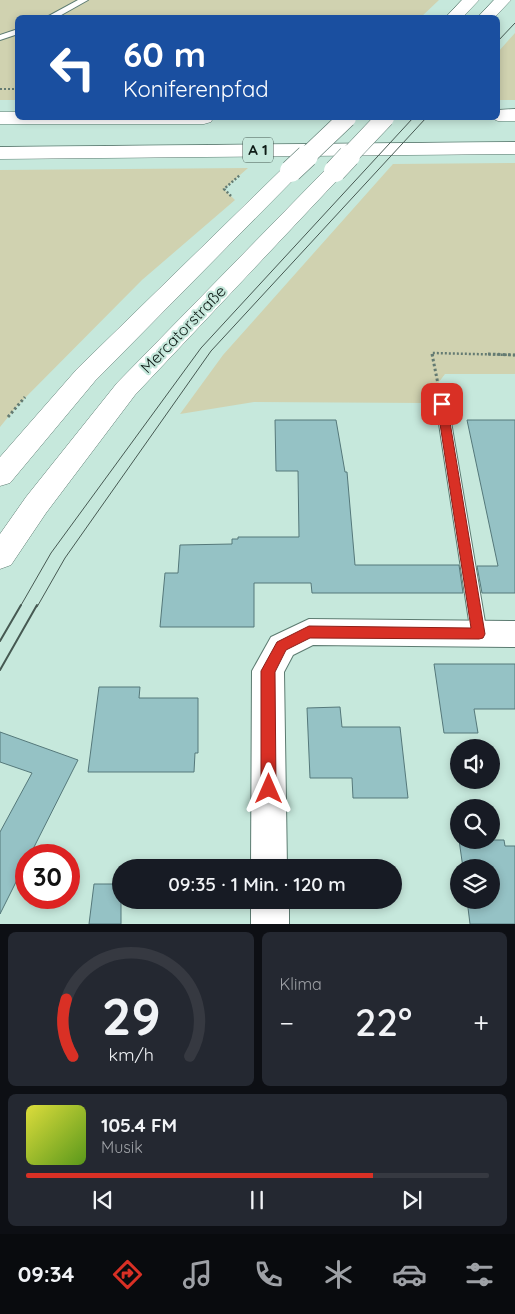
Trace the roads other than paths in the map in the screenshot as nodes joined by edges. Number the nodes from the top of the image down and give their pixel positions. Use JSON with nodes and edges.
{"nodes":[{"id":1,"x":84,"y":0,"type":"edge"},
{"id":2,"x":471,"y":0,"type":"edge"},
{"id":3,"x":502,"y":0,"type":"edge"},
{"id":4,"x":55,"y":15,"type":"edge"},
{"id":5,"x":456,"y":15,"type":"edge"},
{"id":6,"x":488,"y":15,"type":"edge"},
{"id":7,"x":15,"y":32,"type":"edge"},
{"id":8,"x":0,"y":38,"type":"edge"},
{"id":9,"x":515,"y":115,"type":"edge"},
{"id":10,"x":500,"y":116,"type":"edge"},
{"id":11,"x":0,"y":118,"type":"edge"},
{"id":12,"x":15,"y":118,"type":"edge"},
{"id":13,"x":345,"y":120,"type":"edge"},
{"id":14,"x":383,"y":120,"type":"edge"},
{"id":15,"x":515,"y":148,"type":"edge"},
{"id":16,"x":0,"y":153,"type":"edge"},
{"id":17,"x":442,"y":404,"type":"road end"},
{"id":18,"x":0,"y":476,"type":"edge"},
{"id":19,"x":0,"y":558,"type":"edge"},
{"id":20,"x":479,"y":634,"type":"junction"},
{"id":21,"x":515,"y":634,"type":"edge"},
{"id":22,"x":269,"y":859,"type":"edge"},
{"id":23,"x":270,"y":909,"type":"edge"},
{"id":24,"x":270,"y":924,"type":"edge"}],
"edges":[{"from":1,"to":4,"type":"lane"},
{"from":2,"to":5,"type":"main road"},
{"from":3,"to":6,"type":"main road"},
{"from":7,"to":8,"type":"lane"},
{"from":9,"to":10,"type":"main road"},
{"from":11,"to":12,"type":"main road"},
{"from":13,"to":18,"type":"main road","bridge":true},
{"from":14,"to":19,"type":"main road","name":"Mercatorstraße","bridge":true},
{"from":15,"to":16,"type":"main road","number":"A 1"},
{"from":17,"to":20,"type":"lane"},
{"from":20,"to":21,"type":"street"},
{"from":20,"to":22,"type":"street"},
{"from":23,"to":24,"type":"street"}]}
